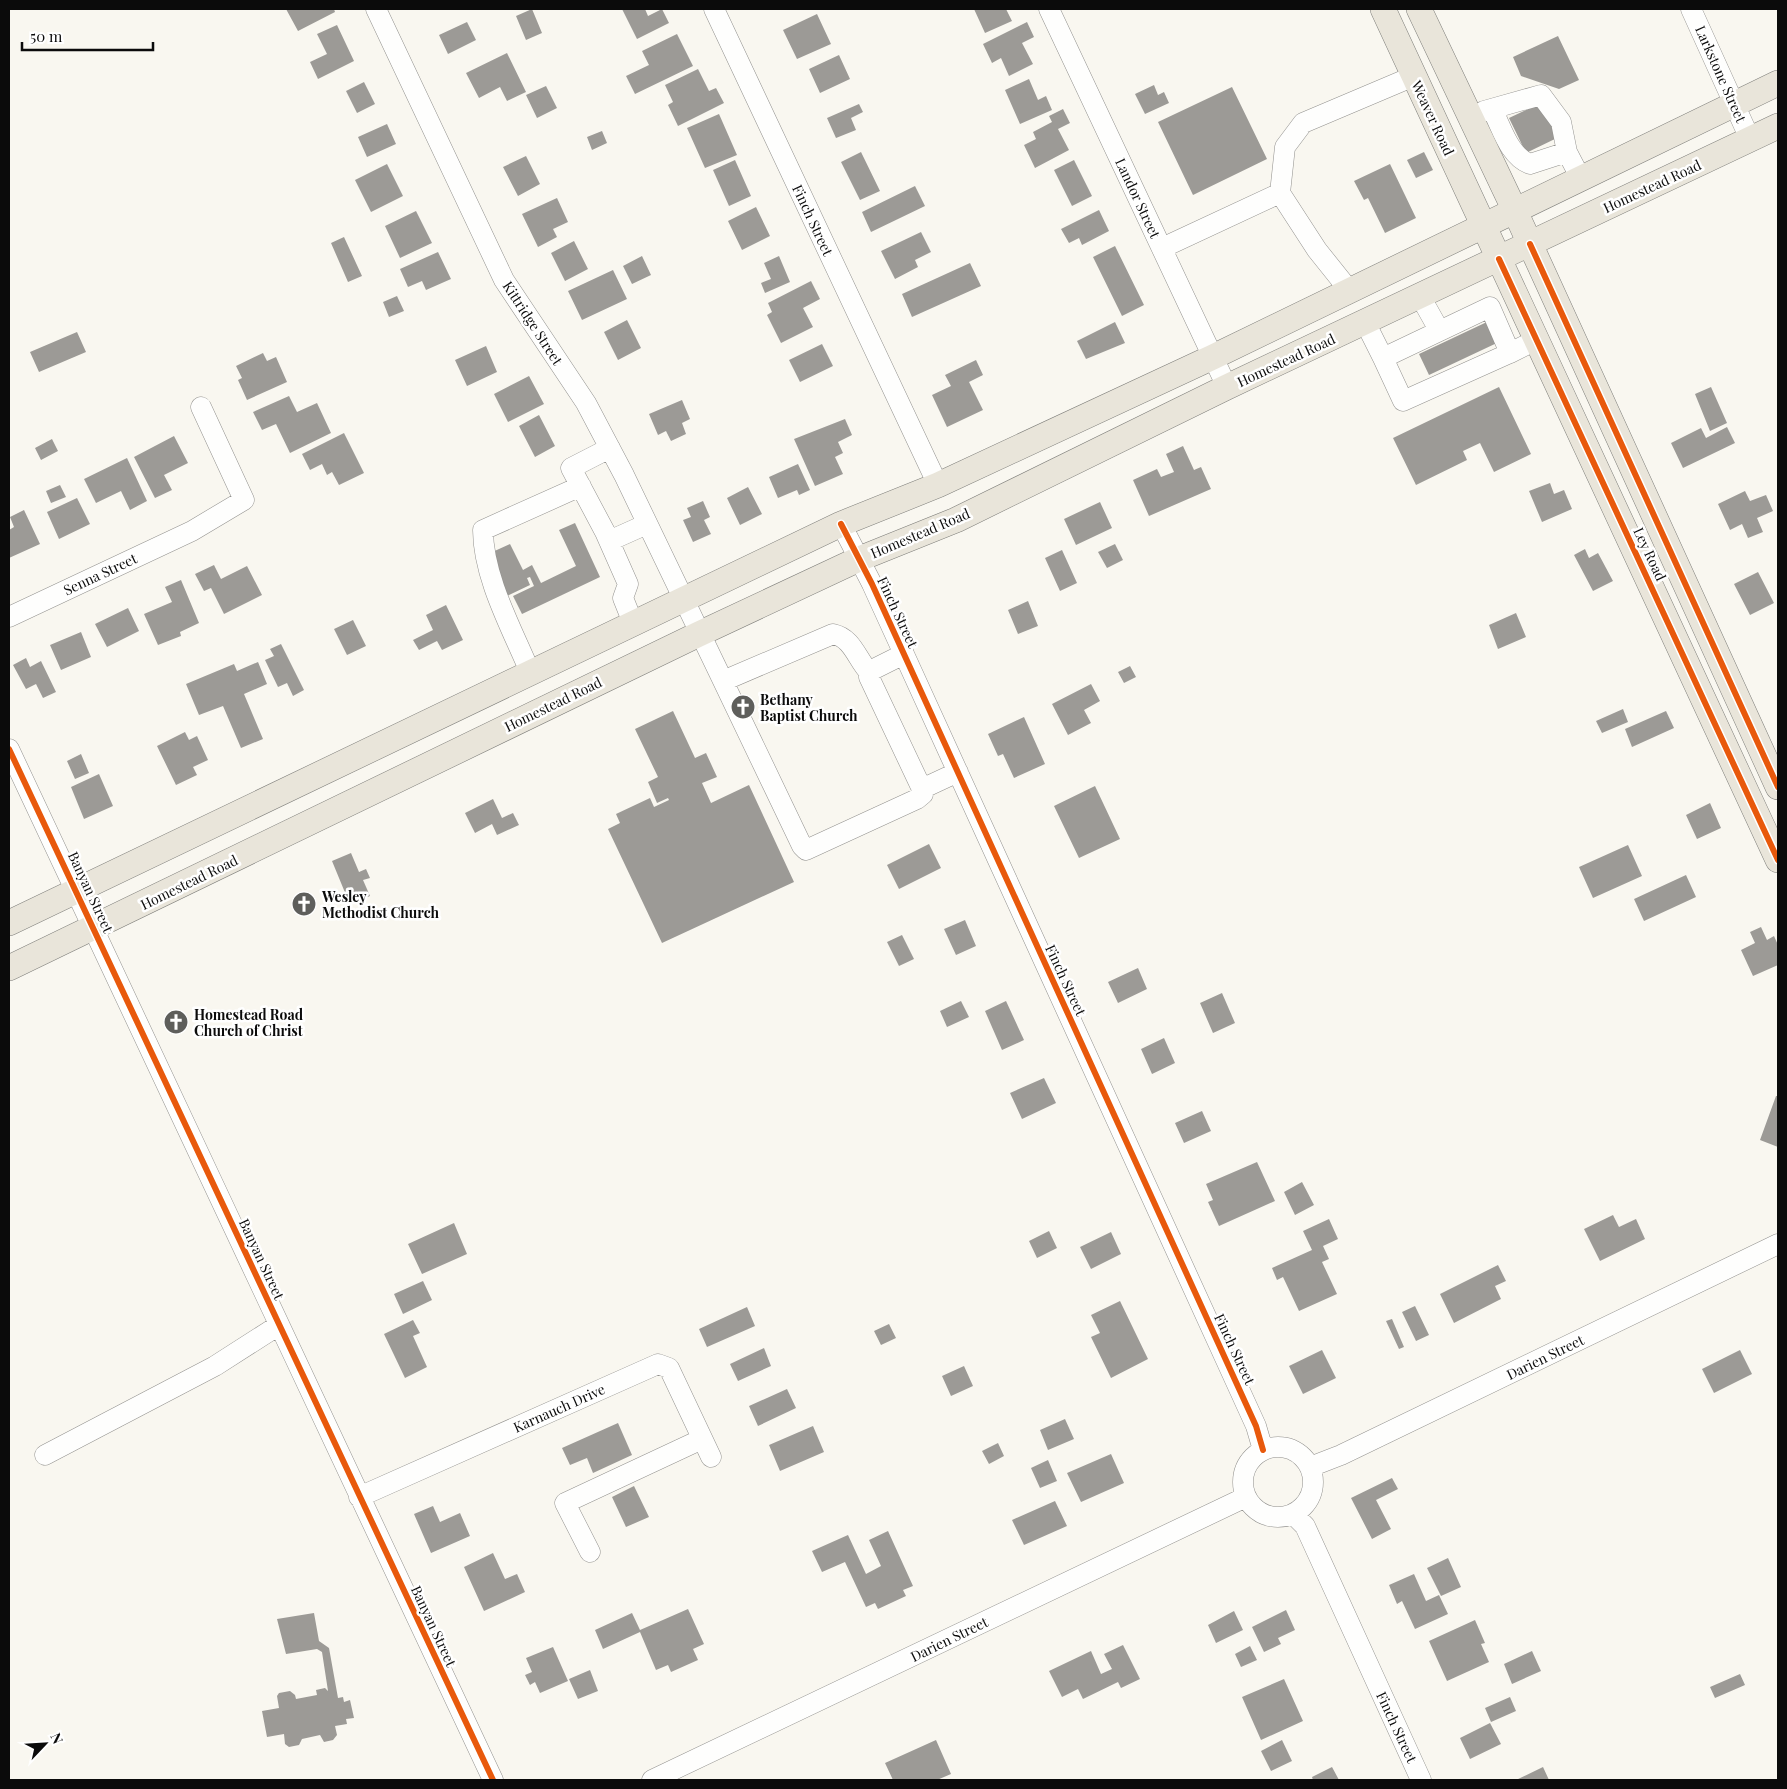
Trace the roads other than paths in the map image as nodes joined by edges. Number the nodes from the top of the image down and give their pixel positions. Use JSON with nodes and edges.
{"nodes":[{"id":1,"x":376,"y":9,"type":"edge"},
{"id":2,"x":714,"y":9,"type":"edge"},
{"id":3,"x":1049,"y":9,"type":"edge"},
{"id":4,"x":1383,"y":9,"type":"edge"},
{"id":5,"x":1419,"y":9,"type":"edge"},
{"id":6,"x":1691,"y":9,"type":"edge"},
{"id":7,"x":1414,"y":76,"type":"junction"},
{"id":8,"x":1778,"y":83,"type":"edge"},
{"id":9,"x":1736,"y":105,"type":"junction"},
{"id":10,"x":1482,"y":113,"type":"junction"},
{"id":11,"x":1778,"y":126,"type":"edge"},
{"id":12,"x":1750,"y":139,"type":"junction"},
{"id":13,"x":1567,"y":152,"type":"junction"},
{"id":14,"x":1581,"y":179,"type":"junction"},
{"id":15,"x":1280,"y":193,"type":"junction"},
{"id":16,"x":1515,"y":211,"type":"junction"},
{"id":17,"x":1485,"y":227,"type":"junction"},
{"id":18,"x":1530,"y":244,"type":"junction"},
{"id":19,"x":1162,"y":248,"type":"junction"},
{"id":20,"x":1499,"y":259,"type":"junction"},
{"id":21,"x":1349,"y":290,"type":"junction"},
{"id":22,"x":1420,"y":296,"type":"junction"},
{"id":23,"x":1365,"y":322,"type":"junction"},
{"id":24,"x":1439,"y":330,"type":"junction"},
{"id":25,"x":1536,"y":340,"type":"junction"},
{"id":26,"x":1510,"y":353,"type":"junction"},
{"id":27,"x":1213,"y":357,"type":"junction"},
{"id":28,"x":1383,"y":358,"type":"junction"},
{"id":29,"x":1227,"y":387,"type":"junction"},
{"id":30,"x":201,"y":408,"type":"dead end"},
{"id":31,"x":610,"y":448,"type":"junction"},
{"id":32,"x":938,"y":485,"type":"junction"},
{"id":33,"x":581,"y":486,"type":"junction"},
{"id":34,"x":647,"y":524,"type":"junction"},
{"id":35,"x":841,"y":524,"type":"junction"},
{"id":36,"x":609,"y":541,"type":"junction"},
{"id":37,"x":859,"y":558,"type":"junction"},
{"id":38,"x":1682,"y":577,"type":"junction"},
{"id":39,"x":1652,"y":588,"type":"junction"},
{"id":40,"x":682,"y":599,"type":"junction"},
{"id":41,"x":9,"y":617,"type":"edge"},
{"id":42,"x":633,"y":623,"type":"junction"},
{"id":43,"x":699,"y":634,"type":"junction"},
{"id":44,"x":904,"y":654,"type":"junction"},
{"id":45,"x":532,"y":671,"type":"junction"},
{"id":46,"x":870,"y":673,"type":"junction"},
{"id":47,"x":723,"y":680,"type":"junction"},
{"id":48,"x":551,"y":705,"type":"junction"},
{"id":49,"x":9,"y":749,"type":"edge"},
{"id":50,"x":1766,"y":759,"type":"junction"},
{"id":51,"x":332,"y":767,"type":"junction"},
{"id":52,"x":1737,"y":771,"type":"junction"},
{"id":53,"x":958,"y":772,"type":"junction"},
{"id":54,"x":923,"y":787,"type":"junction"},
{"id":55,"x":1778,"y":787,"type":"edge"},
{"id":56,"x":348,"y":804,"type":"junction"},
{"id":57,"x":1778,"y":860,"type":"edge"},
{"id":58,"x":76,"y":890,"type":"junction"},
{"id":59,"x":9,"y":923,"type":"edge"},
{"id":60,"x":94,"y":928,"type":"junction"},
{"id":61,"x":9,"y":968,"type":"edge"},
{"id":62,"x":1778,"y":1244,"type":"edge"},
{"id":63,"x":279,"y":1325,"type":"junction"},
{"id":64,"x":1263,"y":1450,"type":"junction"},
{"id":65,"x":44,"y":1455,"type":"dead end"},
{"id":66,"x":1310,"y":1467,"type":"junction"},
{"id":67,"x":1246,"y":1496,"type":"junction"},
{"id":68,"x":360,"y":1497,"type":"junction"},
{"id":69,"x":1293,"y":1514,"type":"junction"},
{"id":70,"x":590,"y":1552,"type":"dead end"},
{"id":71,"x":494,"y":1780,"type":"edge"},
{"id":72,"x":652,"y":1780,"type":"edge"},
{"id":73,"x":1421,"y":1780,"type":"edge"}],
"edges":[{"from":1,"to":31,"type":"street","name":"Kittridge Street"},
{"from":2,"to":32,"type":"street","name":"Finch Street"},
{"from":3,"to":19,"type":"street","name":"Landor Street"},
{"from":4,"to":7,"type":"main road","name":"Weaver Road"},
{"from":5,"to":10,"type":"main road"},
{"from":6,"to":9,"type":"street","name":"Larkstone Street"},
{"from":7,"to":15,"type":"street"},
{"from":7,"to":17,"type":"main road","name":"Weaver Road"},
{"from":8,"to":9,"type":"main road"},
{"from":9,"to":12,"type":"street","name":"Larkstone Street"},
{"from":9,"to":14,"type":"main road"},
{"from":10,"to":13,"type":"street"},
{"from":10,"to":13,"type":"street"},
{"from":10,"to":16,"type":"main road"},
{"from":11,"to":12,"type":"main road","name":"Homestead Road"},
{"from":12,"to":18,"type":"main road","name":"Homestead Road"},
{"from":13,"to":14,"type":"street"},
{"from":14,"to":16,"type":"main road"},
{"from":15,"to":19,"type":"street"},
{"from":15,"to":21,"type":"street"},
{"from":16,"to":17,"type":"main road"},
{"from":16,"to":18,"type":"main road","name":"Ley Road"},
{"from":17,"to":20,"type":"main road","name":"Ley Road"},
{"from":17,"to":21,"type":"main road"},
{"from":18,"to":20,"type":"main road","name":"Homestead Road"},
{"from":18,"to":38,"type":"main road","name":"Ley Road"},
{"from":19,"to":27,"type":"street","name":"Landor Street"},
{"from":20,"to":22,"type":"main road","name":"Homestead Road"},
{"from":20,"to":25,"type":"main road","name":"Ley Road"},
{"from":21,"to":27,"type":"main road"},
{"from":22,"to":23,"type":"main road","name":"Homestead Road"},
{"from":22,"to":24,"type":"street"},
{"from":23,"to":28,"type":"street"},
{"from":23,"to":29,"type":"main road","name":"Homestead Road"},
{"from":24,"to":26,"type":"street"},
{"from":24,"to":28,"type":"street"},
{"from":25,"to":26,"type":"street"},
{"from":25,"to":39,"type":"main road","name":"Ley Road"},
{"from":26,"to":28,"type":"street"},
{"from":27,"to":29,"type":"street","name":"Landor Street"},
{"from":27,"to":32,"type":"main road"},
{"from":29,"to":37,"type":"main road","name":"Homestead Road"},
{"from":30,"to":41,"type":"street","name":"Senna Street"},
{"from":31,"to":33,"type":"street"},
{"from":31,"to":34,"type":"street","name":"Kittridge Street"},
{"from":32,"to":35,"type":"main road"},
{"from":33,"to":36,"type":"street"},
{"from":33,"to":45,"type":"street"},
{"from":34,"to":36,"type":"street"},
{"from":34,"to":40,"type":"street","name":"Kittridge Street"},
{"from":35,"to":37,"type":"street","name":"Finch Street"},
{"from":35,"to":40,"type":"main road"},
{"from":36,"to":42,"type":"street"},
{"from":37,"to":43,"type":"main road","name":"Homestead Road"},
{"from":37,"to":44,"type":"street","name":"Finch Street"},
{"from":38,"to":39,"type":"main road"},
{"from":38,"to":50,"type":"main road","name":"Ley Road"},
{"from":39,"to":52,"type":"main road","name":"Ley Road"},
{"from":40,"to":42,"type":"main road"},
{"from":40,"to":43,"type":"street","name":"Kittridge Street"},
{"from":42,"to":45,"type":"main road"},
{"from":43,"to":47,"type":"street","name":"Kittridge Street"},
{"from":43,"to":48,"type":"main road","name":"Homestead Road"},
{"from":44,"to":46,"type":"street"},
{"from":44,"to":53,"type":"street","name":"Finch Street"},
{"from":45,"to":48,"type":"main road"},
{"from":45,"to":51,"type":"main road"},
{"from":46,"to":47,"type":"street"},
{"from":46,"to":54,"type":"street"},
{"from":47,"to":54,"type":"street","name":"Kittridge Street"},
{"from":48,"to":56,"type":"main road","name":"Homestead Road"},
{"from":49,"to":58,"type":"street","name":"Banyan Street"},
{"from":50,"to":52,"type":"main road"},
{"from":50,"to":55,"type":"main road","name":"Ley Road"},
{"from":51,"to":56,"type":"main road"},
{"from":51,"to":58,"type":"main road"},
{"from":52,"to":57,"type":"main road","name":"Ley Road"},
{"from":53,"to":54,"type":"street"},
{"from":53,"to":64,"type":"street","name":"Finch Street"},
{"from":56,"to":60,"type":"main road","name":"Homestead Road"},
{"from":58,"to":59,"type":"main road"},
{"from":58,"to":60,"type":"street","name":"Banyan Street"},
{"from":60,"to":61,"type":"main road","name":"Homestead Road"},
{"from":60,"to":63,"type":"street","name":"Banyan Street"},
{"from":62,"to":66,"type":"street","name":"Darien Street"},
{"from":63,"to":65,"type":"street"},
{"from":63,"to":68,"type":"street","name":"Banyan Street"},
{"from":64,"to":66,"type":"street"},
{"from":64,"to":67,"type":"street"},
{"from":66,"to":69,"type":"street"},
{"from":67,"to":69,"type":"street"},
{"from":67,"to":72,"type":"street","name":"Darien Street"},
{"from":68,"to":70,"type":"street","name":"Karnauch Drive"},
{"from":68,"to":71,"type":"street","name":"Banyan Street"},
{"from":69,"to":73,"type":"street","name":"Finch Street"}]}
